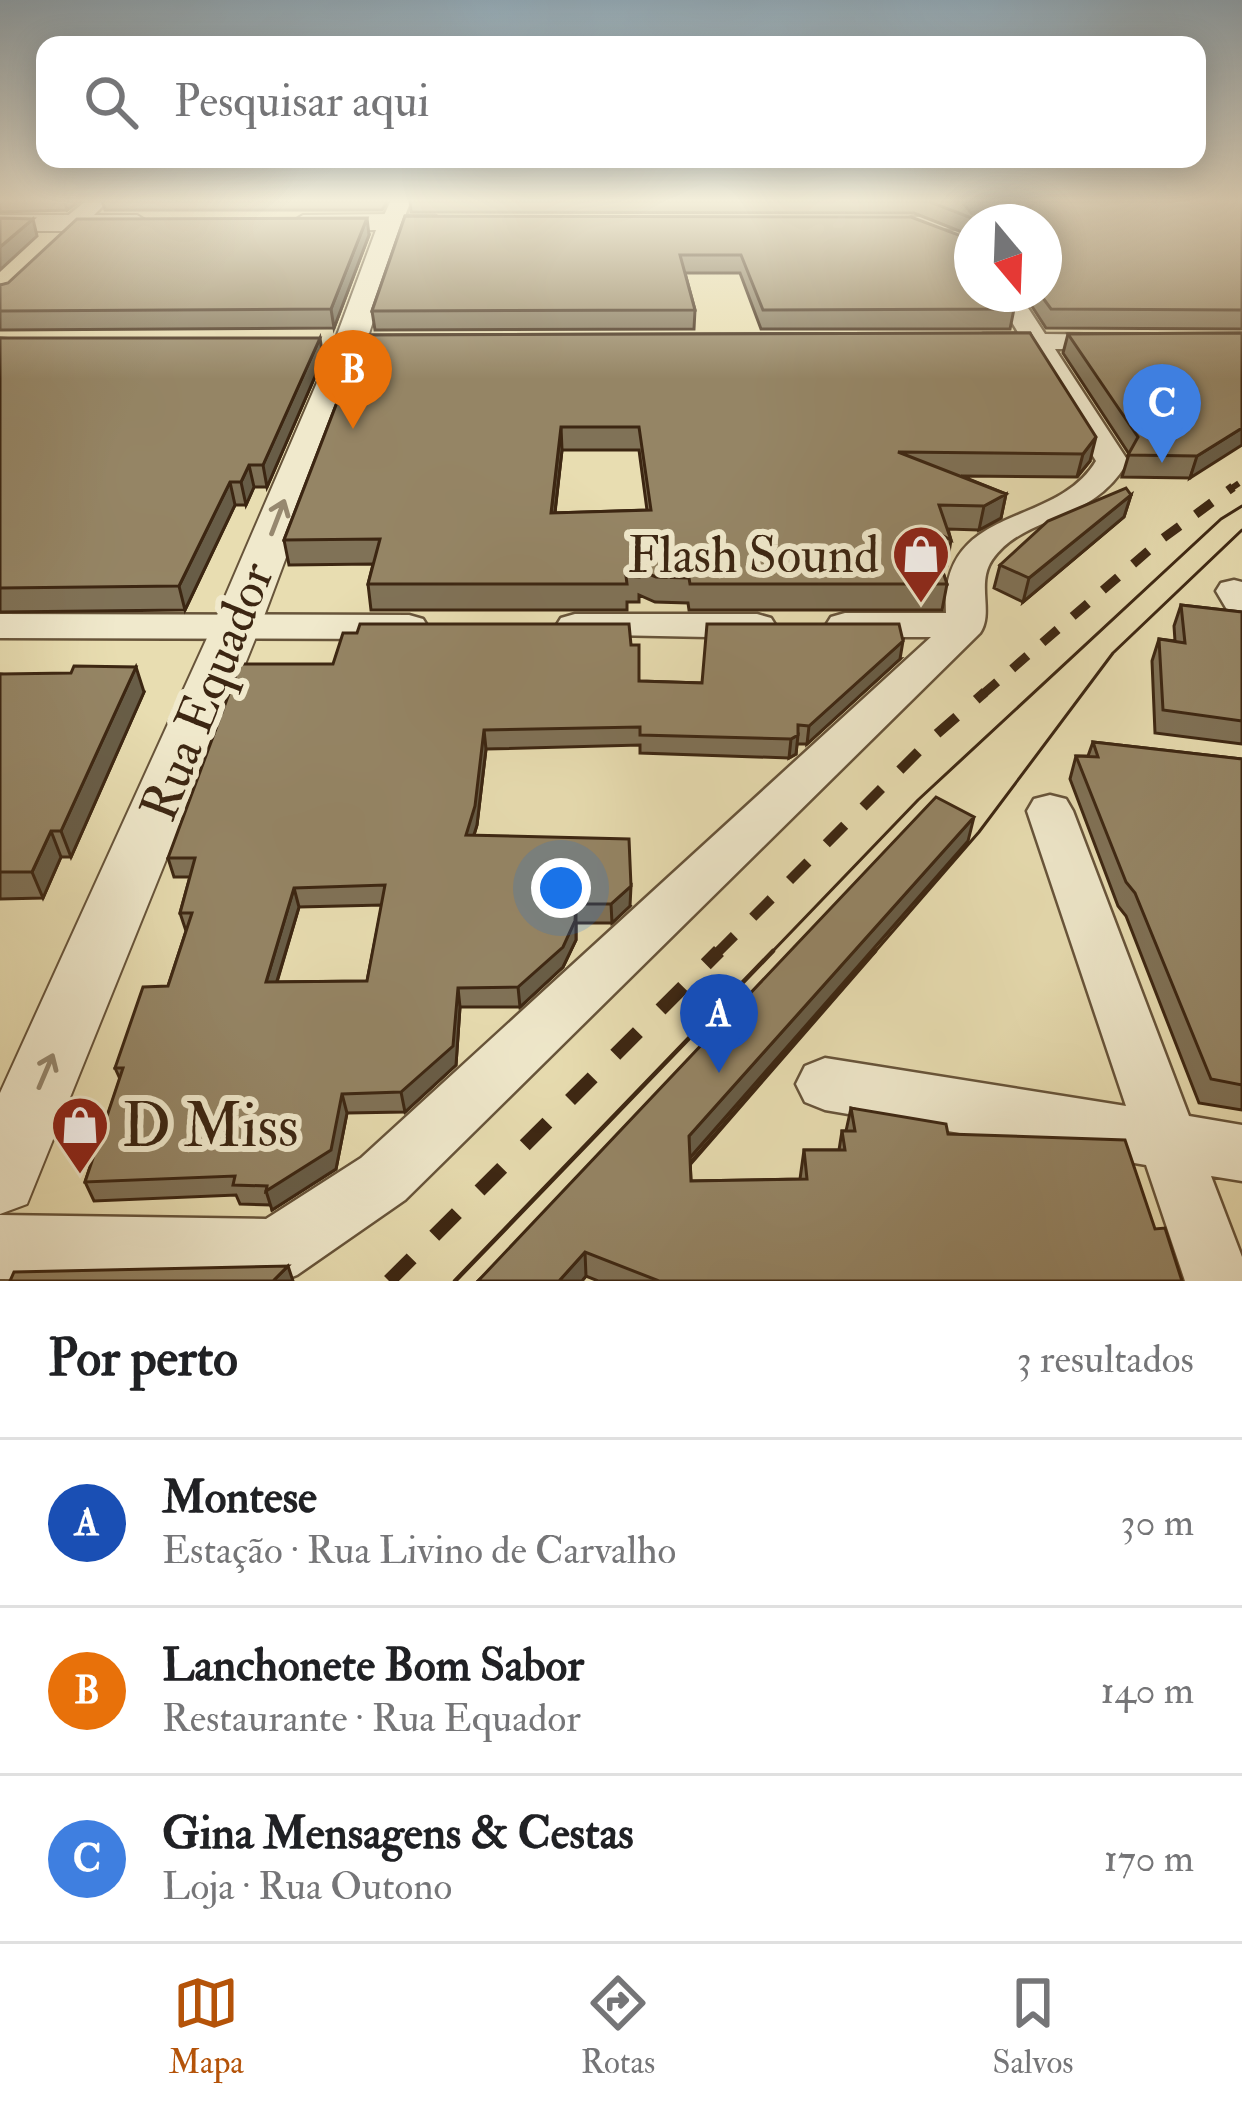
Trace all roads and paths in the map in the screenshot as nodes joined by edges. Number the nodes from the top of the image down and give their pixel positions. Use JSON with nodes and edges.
{"nodes":[{"id":1,"x":377,"y":260,"type":"edge"},
{"id":2,"x":1019,"y":312,"type":"edge"},
{"id":3,"x":1153,"y":341,"type":"edge"},
{"id":4,"x":945,"y":342,"type":"edge"},
{"id":5,"x":1040,"y":342,"type":"junction"},
{"id":6,"x":966,"y":625,"type":"junction"},
{"id":7,"x":0,"y":626,"type":"edge"},
{"id":8,"x":448,"y":626,"type":"edge"},
{"id":9,"x":542,"y":626,"type":"edge"},
{"id":10,"x":236,"y":627,"type":"junction"},
{"id":11,"x":1050,"y":811,"type":"dead end"},
{"id":12,"x":825,"y":1084,"type":"dead end"},
{"id":13,"x":1168,"y":1140,"type":"junction"},
{"id":14,"x":1242,"y":1153,"type":"edge"},
{"id":15,"x":0,"y":1178,"type":"edge"},
{"id":16,"x":0,"y":1246,"type":"edge"},
{"id":17,"x":1218,"y":1281,"type":"edge"}],
"edges":[{"from":10,"to":1,"type":"street","name":"Rua Equador","one_way":true},
{"from":2,"to":5,"type":"street"},
{"from":3,"to":5,"type":"street"},
{"from":4,"to":5,"type":"street"},
{"from":5,"to":6,"type":"street"},
{"from":6,"to":9,"type":"street"},
{"from":6,"to":16,"type":"street"},
{"from":7,"to":10,"type":"street"},
{"from":8,"to":10,"type":"street"},
{"from":15,"to":10,"type":"street","name":"Rua Equador","one_way":true},
{"from":11,"to":13,"type":"street"},
{"from":12,"to":13,"type":"street"},
{"from":13,"to":14,"type":"street"},
{"from":13,"to":17,"type":"street"}]}
